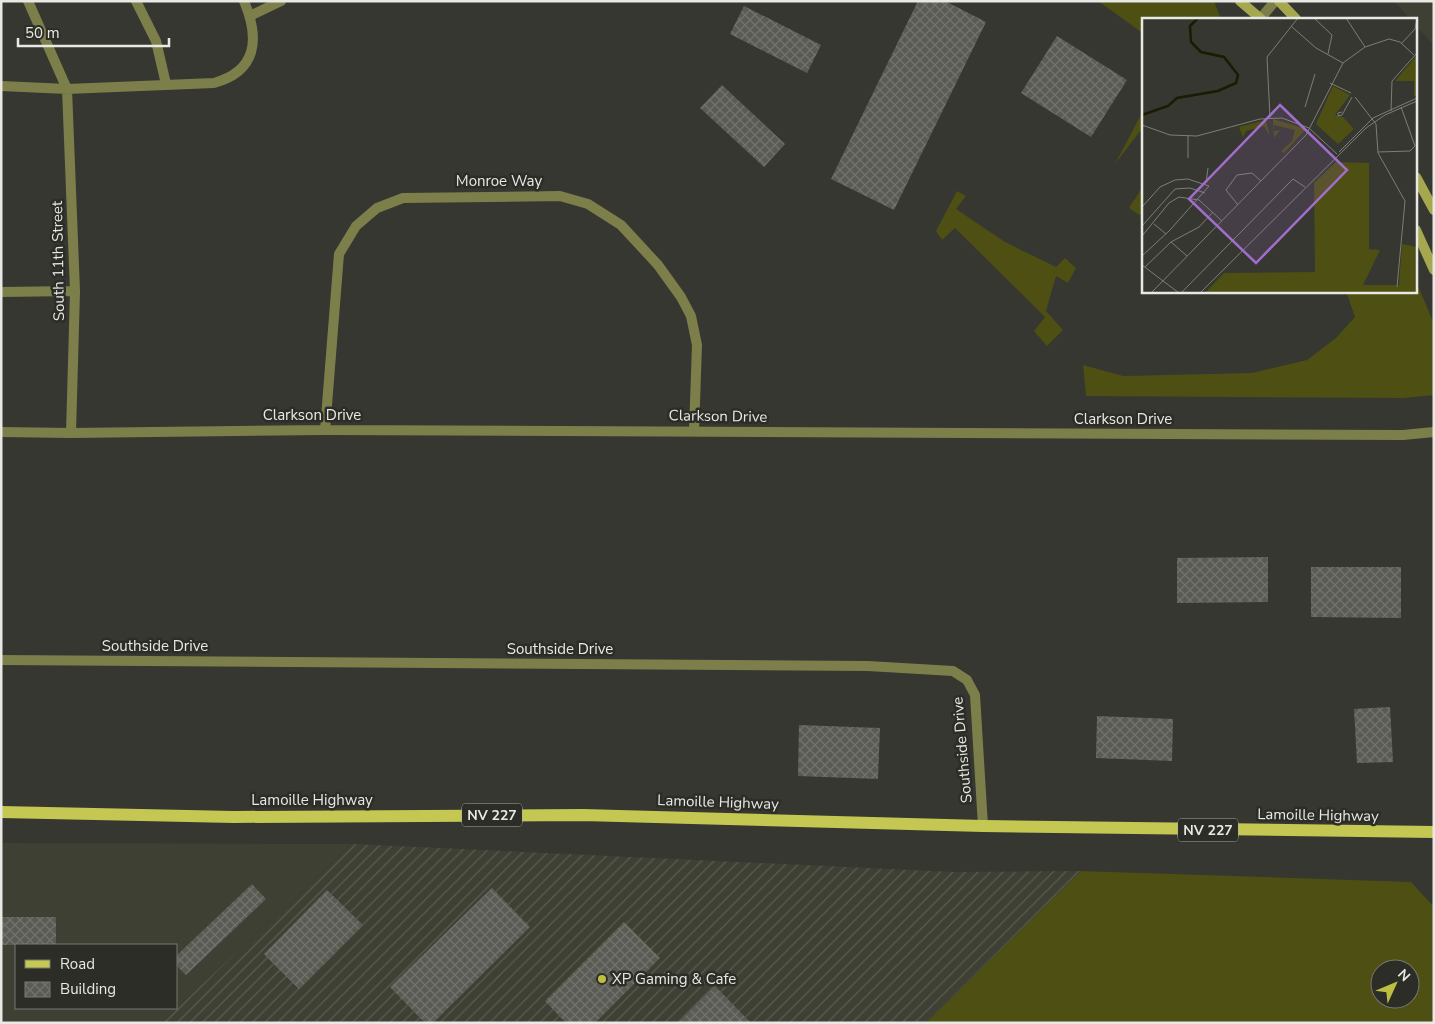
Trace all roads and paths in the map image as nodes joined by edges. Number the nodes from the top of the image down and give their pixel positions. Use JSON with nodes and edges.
{"nodes":[{"id":1,"x":28,"y":1,"type":"edge"},
{"id":2,"x":136,"y":1,"type":"edge"},
{"id":3,"x":244,"y":1,"type":"edge"},
{"id":4,"x":281,"y":1,"type":"edge"},
{"id":5,"x":1240,"y":1,"type":"edge"},
{"id":6,"x":1275,"y":1,"type":"edge"},
{"id":7,"x":1279,"y":1,"type":"edge"},
{"id":8,"x":250,"y":16,"type":"junction"},
{"id":9,"x":1260,"y":18,"type":"edge"},
{"id":10,"x":1262,"y":18,"type":"edge"},
{"id":11,"x":1295,"y":18,"type":"edge"},
{"id":12,"x":166,"y":84,"type":"junction"},
{"id":13,"x":1,"y":86,"type":"edge"},
{"id":14,"x":67,"y":89,"type":"junction"},
{"id":15,"x":1418,"y":181,"type":"edge"},
{"id":16,"x":1434,"y":210,"type":"edge"},
{"id":17,"x":1418,"y":234,"type":"edge"},
{"id":18,"x":1434,"y":270,"type":"edge"},
{"id":19,"x":75,"y":291,"type":"junction"},
{"id":20,"x":1,"y":292,"type":"edge"},
{"id":21,"x":325,"y":430,"type":"junction"},
{"id":22,"x":694,"y":431,"type":"junction"},
{"id":23,"x":1,"y":432,"type":"edge"},
{"id":24,"x":1434,"y":432,"type":"edge"},
{"id":25,"x":71,"y":434,"type":"junction"},
{"id":26,"x":1,"y":660,"type":"edge"},
{"id":27,"x":1,"y":812,"type":"edge"},
{"id":28,"x":983,"y":826,"type":"junction"},
{"id":29,"x":1434,"y":832,"type":"edge"}],
"edges":[{"from":1,"to":14,"type":"street"},
{"from":2,"to":12,"type":"street"},
{"from":3,"to":8,"type":"street"},
{"from":4,"to":8,"type":"street"},
{"from":5,"to":9,"type":"main road"},
{"from":6,"to":10,"type":"street"},
{"from":7,"to":11,"type":"main road"},
{"from":8,"to":12,"type":"street"},
{"from":12,"to":14,"type":"street"},
{"from":13,"to":14,"type":"street"},
{"from":14,"to":19,"type":"street","name":"South 11th Street"},
{"from":15,"to":16,"type":"main road"},
{"from":17,"to":18,"type":"main road"},
{"from":19,"to":20,"type":"street"},
{"from":19,"to":25,"type":"street","name":"South 11th Street"},
{"from":21,"to":22,"type":"street","name":"Clarkson Drive"},
{"from":21,"to":22,"type":"street","name":"Monroe Way"},
{"from":21,"to":25,"type":"street","name":"Clarkson Drive"},
{"from":22,"to":24,"type":"street","name":"Clarkson Drive"},
{"from":23,"to":25,"type":"street","name":"Clarkson Drive"},
{"from":26,"to":28,"type":"street","name":"Southside Drive"},
{"from":27,"to":28,"type":"main road","name":"Lamoille Highway","number":"NV 227"},
{"from":28,"to":29,"type":"main road","name":"Lamoille Highway","number":"NV 227"}]}
